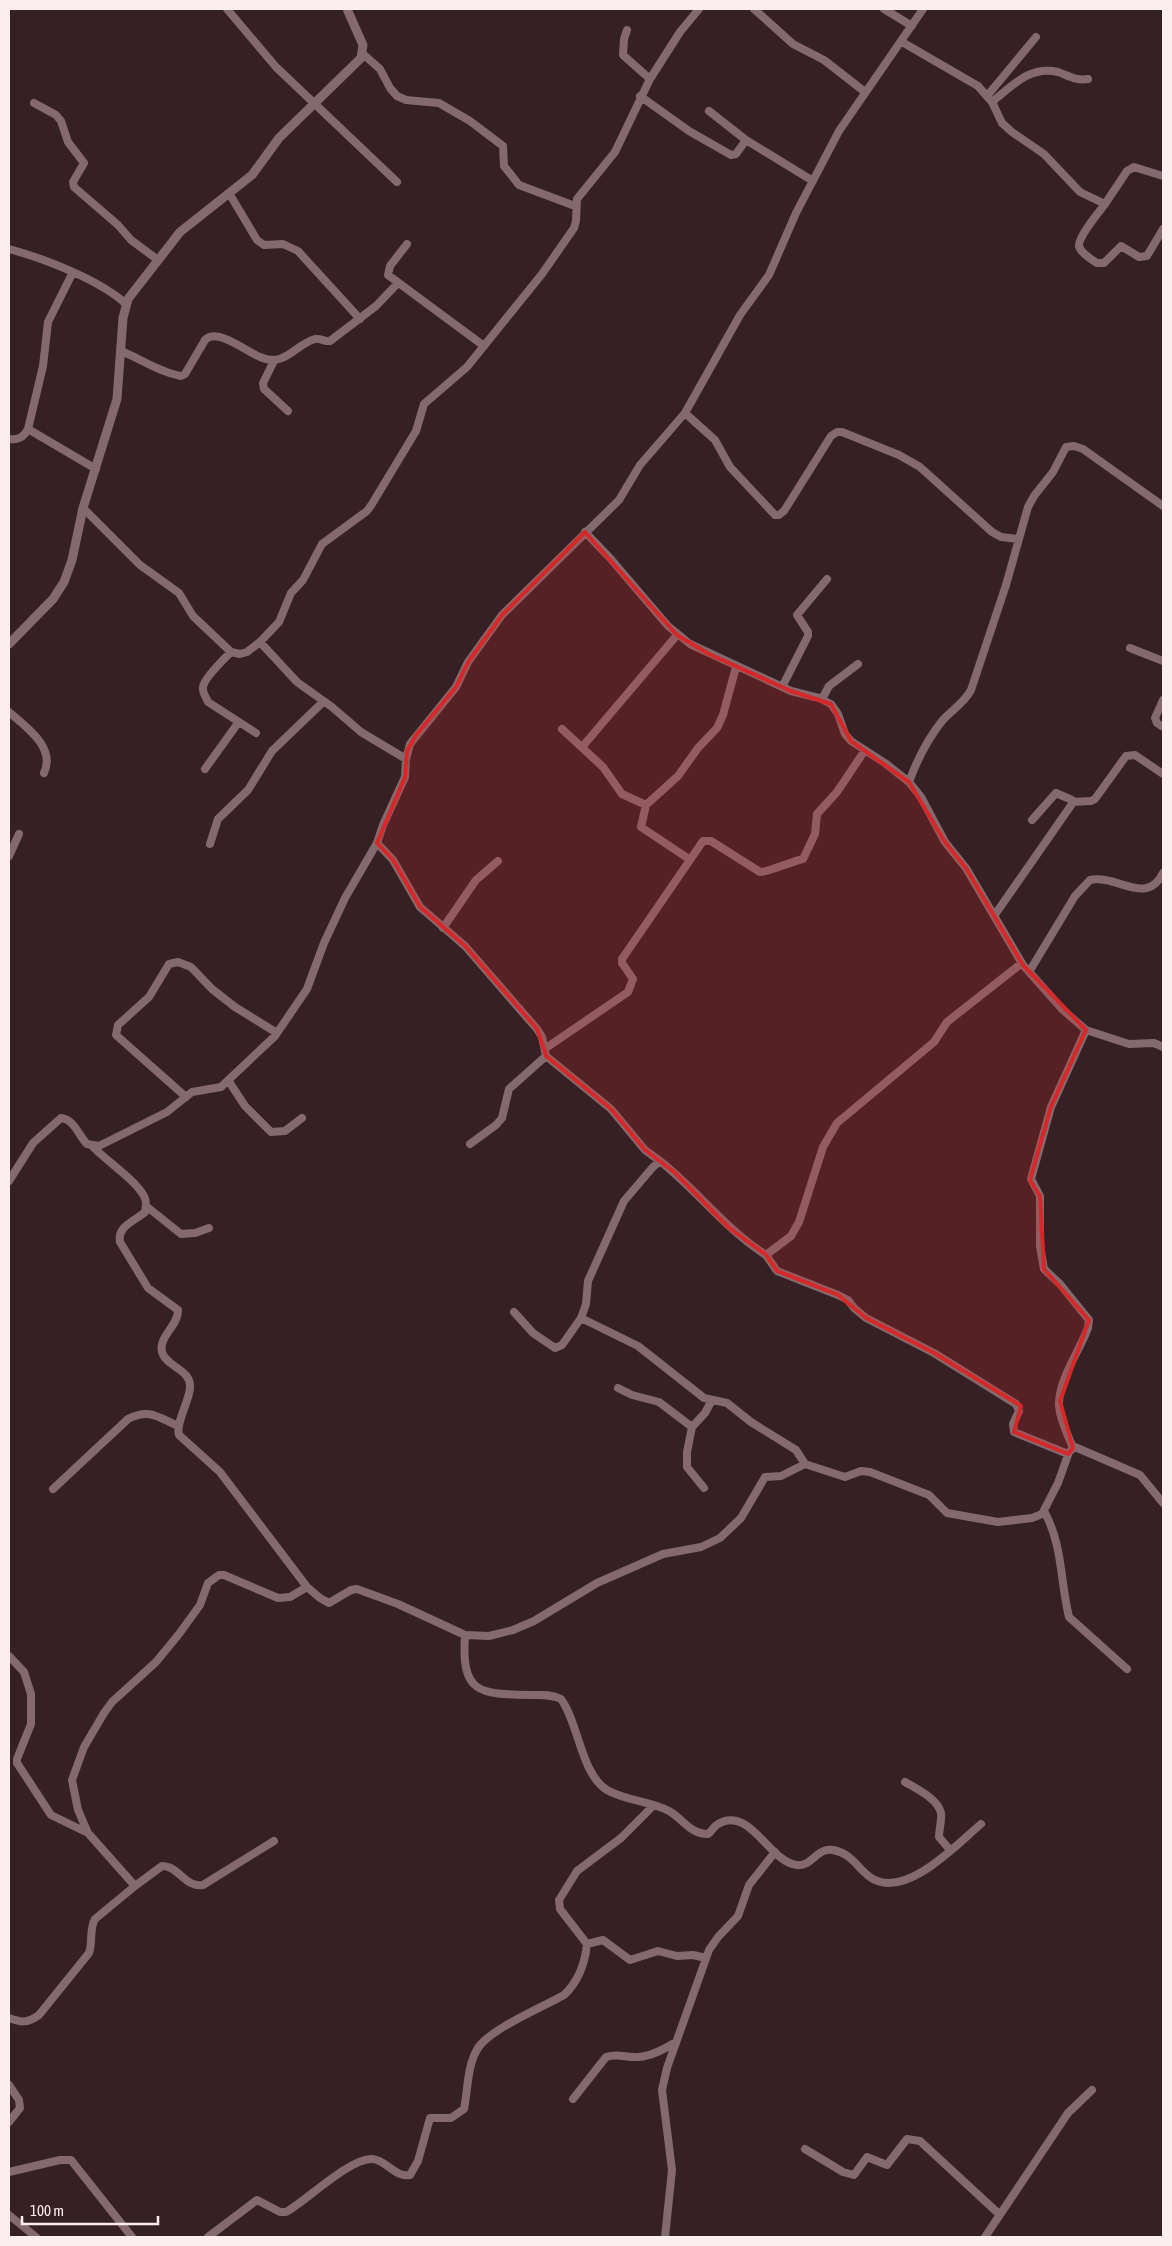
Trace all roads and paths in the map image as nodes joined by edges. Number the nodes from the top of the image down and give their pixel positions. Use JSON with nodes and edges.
{"nodes":[{"id":1,"x":228,"y":9,"type":"edge"},
{"id":2,"x":347,"y":9,"type":"edge"},
{"id":3,"x":699,"y":9,"type":"edge"},
{"id":4,"x":754,"y":9,"type":"edge"},
{"id":5,"x":884,"y":9,"type":"edge"},
{"id":6,"x":923,"y":9,"type":"edge"},
{"id":7,"x":912,"y":26,"type":"junction"},
{"id":8,"x":627,"y":30,"type":"dead end"},
{"id":9,"x":1036,"y":36,"type":"dead end"},
{"id":10,"x":902,"y":42,"type":"junction"},
{"id":11,"x":363,"y":54,"type":"junction"},
{"id":12,"x":650,"y":79,"type":"junction"},
{"id":13,"x":1088,"y":79,"type":"dead end"},
{"id":14,"x":865,"y":92,"type":"junction"},
{"id":15,"x":640,"y":96,"type":"junction"},
{"id":16,"x":990,"y":99,"type":"junction"},
{"id":17,"x":34,"y":103,"type":"dead end"},
{"id":18,"x":315,"y":106,"type":"junction"},
{"id":19,"x":709,"y":111,"type":"dead end"},
{"id":20,"x":746,"y":140,"type":"junction"},
{"id":21,"x":1163,"y":176,"type":"edge"},
{"id":22,"x":813,"y":181,"type":"junction"},
{"id":23,"x":397,"y":182,"type":"dead end"},
{"id":24,"x":229,"y":193,"type":"junction"},
{"id":25,"x":1104,"y":204,"type":"junction"},
{"id":26,"x":575,"y":206,"type":"junction"},
{"id":27,"x":1163,"y":229,"type":"edge"},
{"id":28,"x":407,"y":244,"type":"dead end"},
{"id":29,"x":9,"y":249,"type":"edge"},
{"id":30,"x":158,"y":260,"type":"junction"},
{"id":31,"x":72,"y":274,"type":"junction"},
{"id":32,"x":398,"y":283,"type":"junction"},
{"id":33,"x":126,"y":304,"type":"junction"},
{"id":34,"x":360,"y":319,"type":"junction"},
{"id":35,"x":484,"y":346,"type":"junction"},
{"id":36,"x":121,"y":351,"type":"junction"},
{"id":37,"x":274,"y":361,"type":"junction"},
{"id":38,"x":288,"y":411,"type":"dead end"},
{"id":39,"x":685,"y":413,"type":"junction"},
{"id":40,"x":28,"y":430,"type":"junction"},
{"id":41,"x":9,"y":439,"type":"edge"},
{"id":42,"x":96,"y":469,"type":"junction"},
{"id":43,"x":1163,"y":506,"type":"edge"},
{"id":44,"x":84,"y":508,"type":"junction"},
{"id":45,"x":585,"y":532,"type":"junction"},
{"id":46,"x":1018,"y":539,"type":"junction"},
{"id":47,"x":827,"y":579,"type":"dead end"},
{"id":48,"x":678,"y":634,"type":"junction"},
{"id":49,"x":260,"y":642,"type":"junction"},
{"id":50,"x":9,"y":644,"type":"edge"},
{"id":51,"x":1130,"y":648,"type":"dead end"},
{"id":52,"x":230,"y":652,"type":"junction"},
{"id":53,"x":1163,"y":661,"type":"edge"},
{"id":54,"x":858,"y":664,"type":"dead end"},
{"id":55,"x":736,"y":667,"type":"junction"},
{"id":56,"x":782,"y":687,"type":"junction"},
{"id":57,"x":822,"y":699,"type":"junction"},
{"id":58,"x":1163,"y":700,"type":"edge"},
{"id":59,"x":323,"y":702,"type":"junction"},
{"id":60,"x":9,"y":712,"type":"edge"},
{"id":61,"x":238,"y":723,"type":"junction"},
{"id":62,"x":1163,"y":727,"type":"edge"},
{"id":63,"x":562,"y":729,"type":"dead end"},
{"id":64,"x":256,"y":733,"type":"dead end"},
{"id":65,"x":582,"y":746,"type":"junction"},
{"id":66,"x":865,"y":750,"type":"junction"},
{"id":67,"x":406,"y":759,"type":"junction"},
{"id":68,"x":205,"y":769,"type":"dead end"},
{"id":69,"x":44,"y":773,"type":"dead end"},
{"id":70,"x":1163,"y":774,"type":"edge"},
{"id":71,"x":909,"y":782,"type":"junction"},
{"id":72,"x":1072,"y":802,"type":"junction"},
{"id":73,"x":646,"y":805,"type":"junction"},
{"id":74,"x":1032,"y":820,"type":"dead end"},
{"id":75,"x":19,"y":834,"type":"dead end"},
{"id":76,"x":377,"y":843,"type":"junction"},
{"id":77,"x":210,"y":844,"type":"dead end"},
{"id":78,"x":9,"y":856,"type":"edge"},
{"id":79,"x":689,"y":859,"type":"junction"},
{"id":80,"x":498,"y":861,"type":"dead end"},
{"id":81,"x":1163,"y":873,"type":"edge"},
{"id":82,"x":994,"y":916,"type":"junction"},
{"id":83,"x":443,"y":928,"type":"junction"},
{"id":84,"x":1022,"y":962,"type":"junction"},
{"id":85,"x":1030,"y":972,"type":"junction"},
{"id":86,"x":1086,"y":1030,"type":"junction"},
{"id":87,"x":277,"y":1034,"type":"junction"},
{"id":88,"x":1163,"y":1047,"type":"edge"},
{"id":89,"x":546,"y":1052,"type":"junction"},
{"id":90,"x":228,"y":1080,"type":"junction"},
{"id":91,"x":186,"y":1097,"type":"junction"},
{"id":92,"x":302,"y":1118,"type":"dead end"},
{"id":93,"x":470,"y":1144,"type":"dead end"},
{"id":94,"x":93,"y":1147,"type":"junction"},
{"id":95,"x":660,"y":1162,"type":"junction"},
{"id":96,"x":9,"y":1181,"type":"edge"},
{"id":97,"x":146,"y":1206,"type":"junction"},
{"id":98,"x":209,"y":1228,"type":"dead end"},
{"id":99,"x":766,"y":1255,"type":"junction"},
{"id":100,"x":514,"y":1312,"type":"dead end"},
{"id":101,"x":581,"y":1318,"type":"junction"},
{"id":102,"x":618,"y":1388,"type":"dead end"},
{"id":103,"x":712,"y":1400,"type":"junction"},
{"id":104,"x":178,"y":1426,"type":"junction"},
{"id":105,"x":692,"y":1427,"type":"junction"},
{"id":106,"x":1071,"y":1451,"type":"junction"},
{"id":107,"x":805,"y":1464,"type":"junction"},
{"id":108,"x":704,"y":1488,"type":"dead end"},
{"id":109,"x":54,"y":1489,"type":"dead end"},
{"id":110,"x":1163,"y":1503,"type":"edge"},
{"id":111,"x":1044,"y":1511,"type":"junction"},
{"id":112,"x":307,"y":1586,"type":"junction"},
{"id":113,"x":465,"y":1635,"type":"junction"},
{"id":114,"x":9,"y":1656,"type":"edge"},
{"id":115,"x":1127,"y":1669,"type":"dead end"},
{"id":116,"x":906,"y":1782,"type":"dead end"},
{"id":117,"x":653,"y":1806,"type":"junction"},
{"id":118,"x":981,"y":1824,"type":"dead end"},
{"id":119,"x":88,"y":1833,"type":"junction"},
{"id":120,"x":274,"y":1841,"type":"dead end"},
{"id":121,"x":950,"y":1850,"type":"junction"},
{"id":122,"x":775,"y":1852,"type":"junction"},
{"id":123,"x":135,"y":1886,"type":"junction"},
{"id":124,"x":587,"y":1944,"type":"junction"},
{"id":125,"x":706,"y":1958,"type":"junction"},
{"id":126,"x":9,"y":2018,"type":"edge"},
{"id":127,"x":676,"y":2042,"type":"junction"},
{"id":128,"x":9,"y":2085,"type":"edge"},
{"id":129,"x":1092,"y":2090,"type":"dead end"},
{"id":130,"x":573,"y":2100,"type":"dead end"},
{"id":131,"x":9,"y":2122,"type":"edge"},
{"id":132,"x":805,"y":2149,"type":"dead end"},
{"id":133,"x":9,"y":2172,"type":"edge"},
{"id":134,"x":999,"y":2214,"type":"junction"},
{"id":135,"x":9,"y":2215,"type":"edge"},
{"id":136,"x":36,"y":2237,"type":"edge"},
{"id":137,"x":132,"y":2237,"type":"edge"},
{"id":138,"x":208,"y":2237,"type":"edge"},
{"id":139,"x":664,"y":2237,"type":"edge"},
{"id":140,"x":985,"y":2237,"type":"edge"}],
"edges":[{"from":1,"to":18,"type":"street"},
{"from":2,"to":11,"type":"street"},
{"from":3,"to":12,"type":"street"},
{"from":4,"to":14,"type":"street"},
{"from":5,"to":7,"type":"street"},
{"from":6,"to":7,"type":"street"},
{"from":7,"to":10,"type":"street"},
{"from":8,"to":12,"type":"street"},
{"from":9,"to":16,"type":"street"},
{"from":10,"to":14,"type":"street"},
{"from":10,"to":16,"type":"street"},
{"from":11,"to":18,"type":"street"},
{"from":11,"to":26,"type":"street"},
{"from":12,"to":15,"type":"street"},
{"from":13,"to":16,"type":"street"},
{"from":14,"to":22,"type":"street"},
{"from":15,"to":20,"type":"street"},
{"from":15,"to":26,"type":"street"},
{"from":16,"to":25,"type":"street"},
{"from":17,"to":30,"type":"street"},
{"from":18,"to":23,"type":"street"},
{"from":18,"to":24,"type":"street"},
{"from":19,"to":20,"type":"street"},
{"from":20,"to":22,"type":"street"},
{"from":21,"to":25,"type":"street"},
{"from":22,"to":39,"type":"street"},
{"from":24,"to":30,"type":"street"},
{"from":24,"to":34,"type":"street"},
{"from":25,"to":27,"type":"street"},
{"from":26,"to":35,"type":"street"},
{"from":28,"to":32,"type":"street"},
{"from":29,"to":31,"type":"street"},
{"from":30,"to":33,"type":"street"},
{"from":31,"to":33,"type":"street"},
{"from":31,"to":40,"type":"street"},
{"from":32,"to":34,"type":"street"},
{"from":32,"to":35,"type":"street"},
{"from":33,"to":36,"type":"street"},
{"from":34,"to":37,"type":"street"},
{"from":35,"to":49,"type":"street"},
{"from":36,"to":37,"type":"street"},
{"from":36,"to":42,"type":"street"},
{"from":37,"to":38,"type":"street"},
{"from":39,"to":45,"type":"street"},
{"from":39,"to":46,"type":"street"},
{"from":40,"to":41,"type":"street"},
{"from":40,"to":42,"type":"street"},
{"from":42,"to":44,"type":"street"},
{"from":43,"to":46,"type":"street"},
{"from":44,"to":50,"type":"street"},
{"from":44,"to":52,"type":"street"},
{"from":45,"to":48,"type":"street"},
{"from":45,"to":67,"type":"street"},
{"from":46,"to":71,"type":"street"},
{"from":47,"to":56,"type":"street"},
{"from":48,"to":55,"type":"street"},
{"from":48,"to":65,"type":"street"},
{"from":49,"to":52,"type":"street"},
{"from":49,"to":59,"type":"street"},
{"from":51,"to":53,"type":"street"},
{"from":52,"to":61,"type":"street"},
{"from":54,"to":57,"type":"street"},
{"from":55,"to":56,"type":"street"},
{"from":55,"to":73,"type":"street"},
{"from":56,"to":57,"type":"street"},
{"from":57,"to":66,"type":"street"},
{"from":58,"to":62,"type":"street"},
{"from":59,"to":67,"type":"street"},
{"from":59,"to":77,"type":"street"},
{"from":60,"to":69,"type":"street"},
{"from":61,"to":64,"type":"street"},
{"from":61,"to":68,"type":"street"},
{"from":63,"to":65,"type":"street"},
{"from":65,"to":73,"type":"street"},
{"from":66,"to":71,"type":"street"},
{"from":66,"to":79,"type":"street"},
{"from":67,"to":76,"type":"street"},
{"from":70,"to":72,"type":"street"},
{"from":71,"to":82,"type":"street"},
{"from":72,"to":74,"type":"street"},
{"from":72,"to":82,"type":"street"},
{"from":73,"to":79,"type":"street"},
{"from":75,"to":78,"type":"street"},
{"from":76,"to":83,"type":"street"},
{"from":76,"to":87,"type":"street"},
{"from":79,"to":89,"type":"street"},
{"from":80,"to":83,"type":"street"},
{"from":81,"to":85,"type":"street"},
{"from":82,"to":84,"type":"street"},
{"from":83,"to":89,"type":"street"},
{"from":84,"to":85,"type":"street"},
{"from":84,"to":99,"type":"street"},
{"from":85,"to":86,"type":"street"},
{"from":86,"to":88,"type":"street"},
{"from":86,"to":106,"type":"street"},
{"from":87,"to":90,"type":"street"},
{"from":87,"to":91,"type":"street"},
{"from":89,"to":93,"type":"street"},
{"from":89,"to":95,"type":"street"},
{"from":90,"to":91,"type":"street"},
{"from":90,"to":92,"type":"street"},
{"from":91,"to":94,"type":"street"},
{"from":94,"to":96,"type":"street"},
{"from":94,"to":97,"type":"street"},
{"from":95,"to":99,"type":"street"},
{"from":95,"to":101,"type":"street"},
{"from":97,"to":98,"type":"street"},
{"from":97,"to":104,"type":"street"},
{"from":99,"to":106,"type":"street"},
{"from":100,"to":101,"type":"street"},
{"from":101,"to":103,"type":"street"},
{"from":102,"to":105,"type":"street"},
{"from":103,"to":105,"type":"street"},
{"from":103,"to":107,"type":"street"},
{"from":104,"to":109,"type":"street"},
{"from":104,"to":112,"type":"street"},
{"from":105,"to":108,"type":"street"},
{"from":106,"to":110,"type":"street"},
{"from":106,"to":111,"type":"street"},
{"from":107,"to":111,"type":"street"},
{"from":107,"to":113,"type":"street"},
{"from":111,"to":115,"type":"street"},
{"from":112,"to":113,"type":"street"},
{"from":112,"to":119,"type":"street"},
{"from":113,"to":117,"type":"street"},
{"from":114,"to":119,"type":"street"},
{"from":116,"to":121,"type":"street"},
{"from":117,"to":122,"type":"street"},
{"from":117,"to":124,"type":"street"},
{"from":118,"to":121,"type":"street"},
{"from":119,"to":123,"type":"street"},
{"from":120,"to":123,"type":"street"},
{"from":121,"to":122,"type":"street"},
{"from":122,"to":125,"type":"street"},
{"from":123,"to":126,"type":"street"},
{"from":124,"to":125,"type":"street"},
{"from":124,"to":138,"type":"street"},
{"from":125,"to":127,"type":"street"},
{"from":127,"to":130,"type":"street"},
{"from":127,"to":139,"type":"street"},
{"from":128,"to":131,"type":"street"},
{"from":129,"to":134,"type":"street"},
{"from":132,"to":134,"type":"street"},
{"from":133,"to":137,"type":"street"},
{"from":134,"to":140,"type":"street"},
{"from":135,"to":136,"type":"street"}]}
